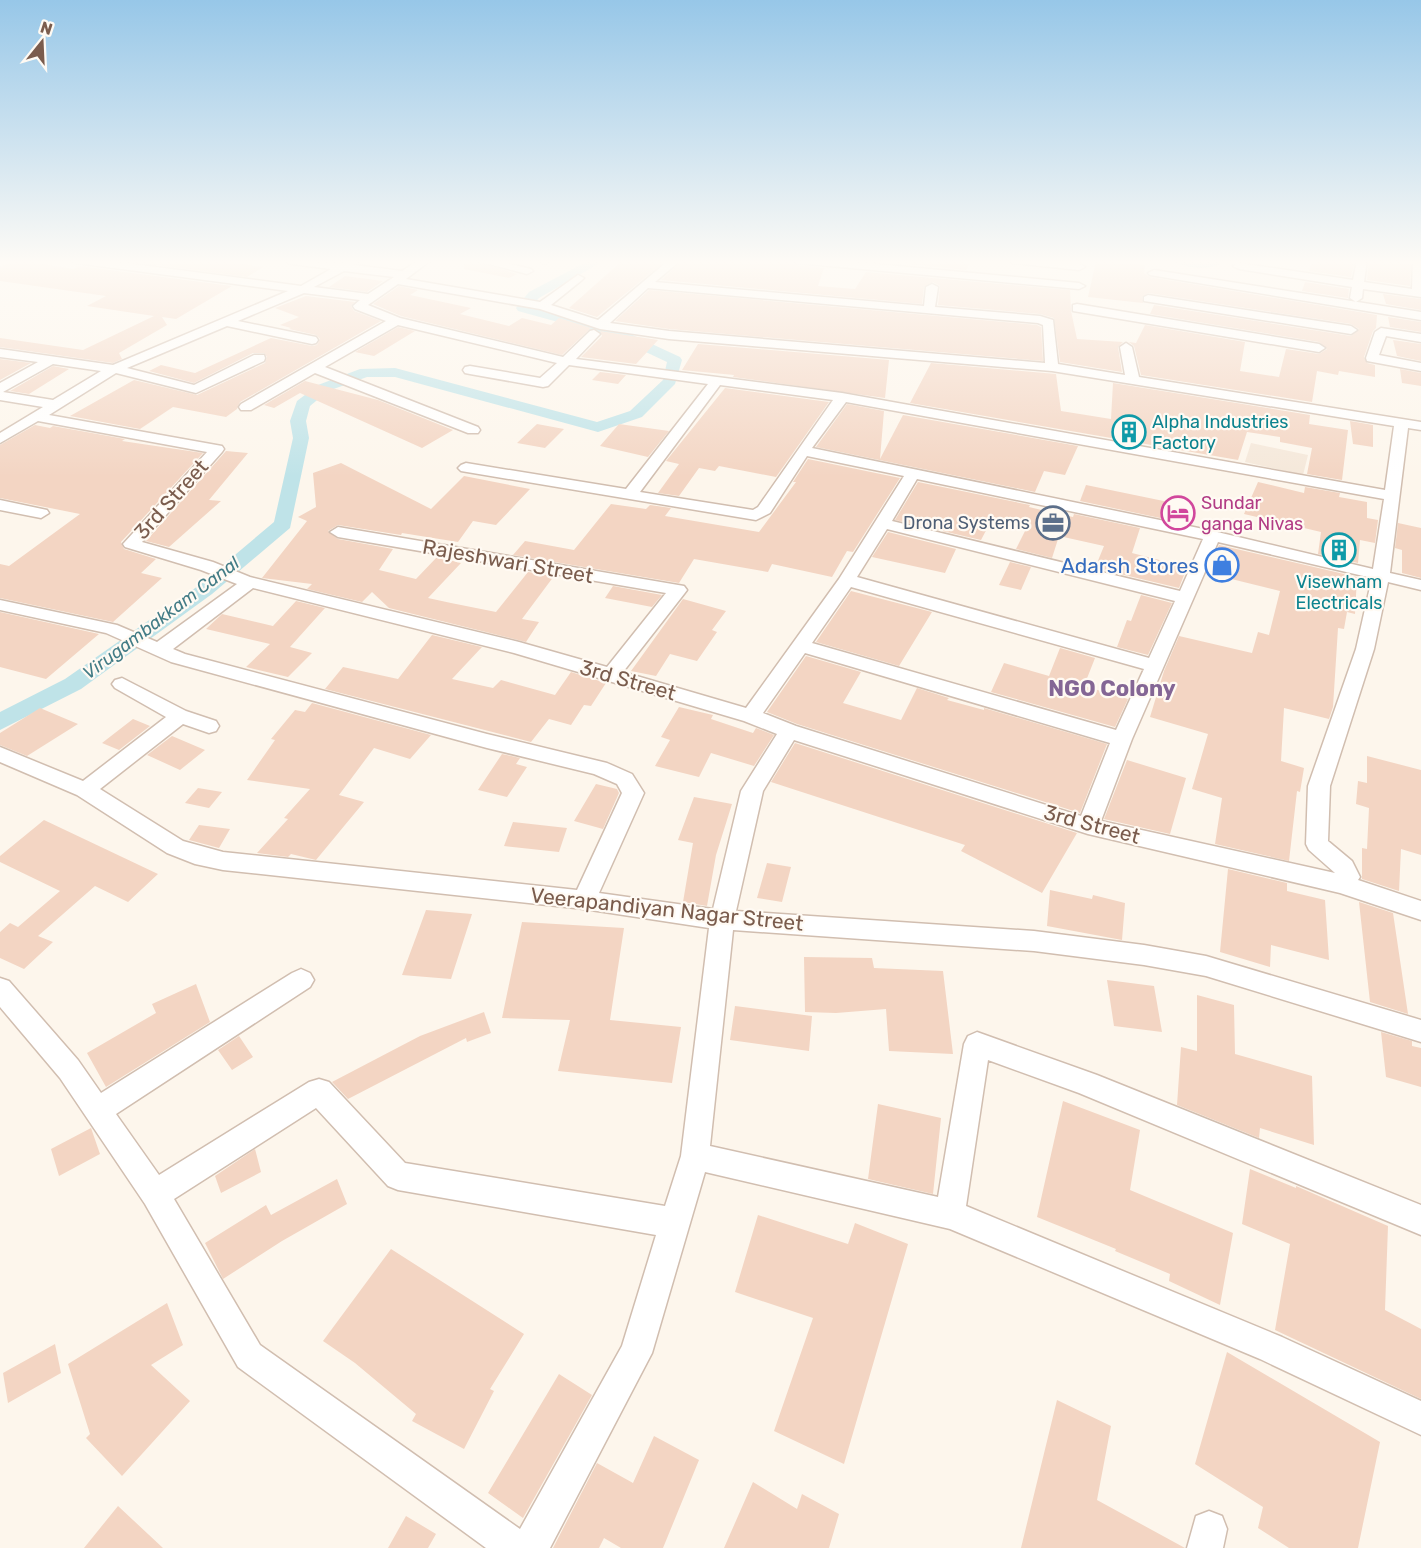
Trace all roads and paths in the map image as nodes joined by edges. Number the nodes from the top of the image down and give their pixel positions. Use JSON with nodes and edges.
{"nodes":[{"id":1,"x":202,"y":332,"type":"edge"},
{"id":2,"x":275,"y":332,"type":"edge"},
{"id":3,"x":377,"y":332,"type":"edge"},
{"id":4,"x":443,"y":332,"type":"edge"},
{"id":5,"x":595,"y":332,"type":"edge"},
{"id":6,"x":628,"y":332,"type":"edge"},
{"id":7,"x":1050,"y":332,"type":"edge"},
{"id":8,"x":1223,"y":332,"type":"edge"},
{"id":9,"x":1380,"y":332,"type":"edge"},
{"id":10,"x":1382,"y":332,"type":"edge"},
{"id":11,"x":1421,"y":338,"type":"edge"},
{"id":12,"x":312,"y":340,"type":"dead end"},
{"id":13,"x":1126,"y":346,"type":"dead end"},
{"id":14,"x":1319,"y":348,"type":"dead end"},
{"id":15,"x":0,"y":352,"type":"edge"},
{"id":16,"x":259,"y":358,"type":"dead end"},
{"id":17,"x":51,"y":360,"type":"junction"},
{"id":18,"x":564,"y":361,"type":"junction"},
{"id":19,"x":1052,"y":367,"type":"junction"},
{"id":20,"x":1421,"y":367,"type":"edge"},
{"id":21,"x":315,"y":368,"type":"junction"},
{"id":22,"x":114,"y":369,"type":"junction"},
{"id":23,"x":470,"y":370,"type":"dead end"},
{"id":24,"x":1133,"y":380,"type":"junction"},
{"id":25,"x":716,"y":382,"type":"junction"},
{"id":26,"x":0,"y":389,"type":"edge"},
{"id":27,"x":0,"y":396,"type":"edge"},
{"id":28,"x":842,"y":397,"type":"junction"},
{"id":29,"x":56,"y":405,"type":"junction"},
{"id":30,"x":246,"y":407,"type":"dead end"},
{"id":31,"x":37,"y":417,"type":"junction"},
{"id":32,"x":1402,"y":423,"type":"junction"},
{"id":33,"x":1421,"y":426,"type":"edge"},
{"id":34,"x":473,"y":430,"type":"dead end"},
{"id":35,"x":0,"y":439,"type":"edge"},
{"id":36,"x":803,"y":451,"type":"junction"},
{"id":37,"x":466,"y":468,"type":"dead end"},
{"id":38,"x":913,"y":474,"type":"junction"},
{"id":39,"x":630,"y":494,"type":"junction"},
{"id":40,"x":1392,"y":496,"type":"junction"},
{"id":41,"x":0,"y":506,"type":"edge"},
{"id":42,"x":41,"y":513,"type":"dead end"},
{"id":43,"x":882,"y":523,"type":"junction"},
{"id":44,"x":338,"y":532,"type":"dead end"},
{"id":45,"x":1213,"y":536,"type":"junction"},
{"id":46,"x":1381,"y":575,"type":"junction"},
{"id":47,"x":847,"y":580,"type":"junction"},
{"id":48,"x":248,"y":582,"type":"junction"},
{"id":49,"x":1421,"y":585,"type":"edge"},
{"id":50,"x":1186,"y":598,"type":"junction"},
{"id":51,"x":0,"y":605,"type":"edge"},
{"id":52,"x":799,"y":645,"type":"junction"},
{"id":53,"x":153,"y":648,"type":"junction"},
{"id":54,"x":1155,"y":666,"type":"junction"},
{"id":55,"x":611,"y":675,"type":"junction"},
{"id":56,"x":122,"y":684,"type":"dead end"},
{"id":57,"x":178,"y":716,"type":"junction"},
{"id":58,"x":751,"y":716,"type":"junction"},
{"id":59,"x":209,"y":726,"type":"dead end"},
{"id":60,"x":789,"y":731,"type":"junction"},
{"id":61,"x":1122,"y":739,"type":"junction"},
{"id":62,"x":0,"y":754,"type":"edge"},
{"id":63,"x":85,"y":790,"type":"junction"},
{"id":64,"x":1088,"y":826,"type":"junction"},
{"id":65,"x":1342,"y":884,"type":"junction"},
{"id":66,"x":584,"y":900,"type":"junction"},
{"id":67,"x":1421,"y":911,"type":"edge"},
{"id":68,"x":722,"y":920,"type":"junction"},
{"id":69,"x":301,"y":980,"type":"dead end"},
{"id":70,"x":0,"y":989,"type":"edge"},
{"id":71,"x":1421,"y":1031,"type":"edge"},
{"id":72,"x":97,"y":1111,"type":"junction"},
{"id":73,"x":695,"y":1156,"type":"junction"},
{"id":74,"x":155,"y":1194,"type":"junction"},
{"id":75,"x":950,"y":1214,"type":"junction"},
{"id":76,"x":1421,"y":1220,"type":"edge"},
{"id":77,"x":675,"y":1223,"type":"junction"},
{"id":78,"x":1421,"y":1418,"type":"edge"},
{"id":79,"x":516,"y":1548,"type":"edge"},
{"id":80,"x":530,"y":1548,"type":"edge"}],
"edges":[{"from":1,"to":22,"type":"street"},
{"from":2,"to":12,"type":"street"},
{"from":3,"to":21,"type":"street"},
{"from":4,"to":18,"type":"street"},
{"from":5,"to":18,"type":"street"},
{"from":6,"to":19,"type":"street"},
{"from":7,"to":19,"type":"street"},
{"from":8,"to":14,"type":"street"},
{"from":9,"to":20,"type":"street"},
{"from":10,"to":11,"type":"street"},
{"from":13,"to":24,"type":"street"},
{"from":15,"to":17,"type":"street"},
{"from":16,"to":22,"type":"street"},
{"from":17,"to":22,"type":"street"},
{"from":17,"to":26,"type":"street"},
{"from":18,"to":23,"type":"street"},
{"from":18,"to":25,"type":"street"},
{"from":19,"to":24,"type":"street"},
{"from":21,"to":30,"type":"street"},
{"from":21,"to":34,"type":"street"},
{"from":22,"to":29,"type":"street"},
{"from":24,"to":32,"type":"street"},
{"from":25,"to":28,"type":"street"},
{"from":25,"to":39,"type":"street"},
{"from":27,"to":29,"type":"street"},
{"from":28,"to":36,"type":"street"},
{"from":28,"to":40,"type":"street"},
{"from":29,"to":31,"type":"street"},
{"from":31,"to":35,"type":"street"},
{"from":31,"to":48,"type":"street","name":"3rd Street"},
{"from":32,"to":33,"type":"street"},
{"from":32,"to":40,"type":"street"},
{"from":36,"to":38,"type":"street"},
{"from":36,"to":39,"type":"street"},
{"from":37,"to":39,"type":"street"},
{"from":38,"to":43,"type":"street"},
{"from":38,"to":45,"type":"street"},
{"from":40,"to":46,"type":"street"},
{"from":41,"to":42,"type":"street"},
{"from":43,"to":47,"type":"street"},
{"from":43,"to":50,"type":"street"},
{"from":44,"to":55,"type":"street","name":"Rajeshwari Street"},
{"from":45,"to":46,"type":"street"},
{"from":45,"to":50,"type":"street"},
{"from":46,"to":49,"type":"street"},
{"from":46,"to":65,"type":"street"},
{"from":47,"to":52,"type":"street"},
{"from":47,"to":54,"type":"street"},
{"from":48,"to":53,"type":"street"},
{"from":48,"to":55,"type":"street","name":"3rd Street"},
{"from":50,"to":54,"type":"street"},
{"from":51,"to":53,"type":"street"},
{"from":52,"to":58,"type":"street"},
{"from":52,"to":61,"type":"street"},
{"from":53,"to":66,"type":"street"},
{"from":54,"to":61,"type":"street"},
{"from":55,"to":58,"type":"street","name":"3rd Street"},
{"from":56,"to":57,"type":"street"},
{"from":57,"to":59,"type":"street"},
{"from":57,"to":63,"type":"street"},
{"from":58,"to":60,"type":"street","name":"3rd Street"},
{"from":60,"to":64,"type":"street","name":"3rd Street"},
{"from":60,"to":68,"type":"street"},
{"from":61,"to":64,"type":"street"},
{"from":62,"to":63,"type":"street","name":"Veerapandiyan Nagar Street"},
{"from":63,"to":66,"type":"street","name":"Veerapandiyan Nagar Street"},
{"from":64,"to":65,"type":"street","name":"3rd Street"},
{"from":65,"to":67,"type":"street","name":"3rd Street"},
{"from":66,"to":68,"type":"street","name":"Veerapandiyan Nagar Street"},
{"from":68,"to":71,"type":"street","name":"Veerapandiyan Nagar Street"},
{"from":68,"to":73,"type":"street"},
{"from":69,"to":72,"type":"street"},
{"from":70,"to":72,"type":"street"},
{"from":72,"to":74,"type":"street"},
{"from":73,"to":75,"type":"street"},
{"from":73,"to":77,"type":"street"},
{"from":74,"to":77,"type":"street"},
{"from":74,"to":79,"type":"street"},
{"from":75,"to":76,"type":"street"},
{"from":75,"to":78,"type":"street"},
{"from":77,"to":80,"type":"street"}]}
